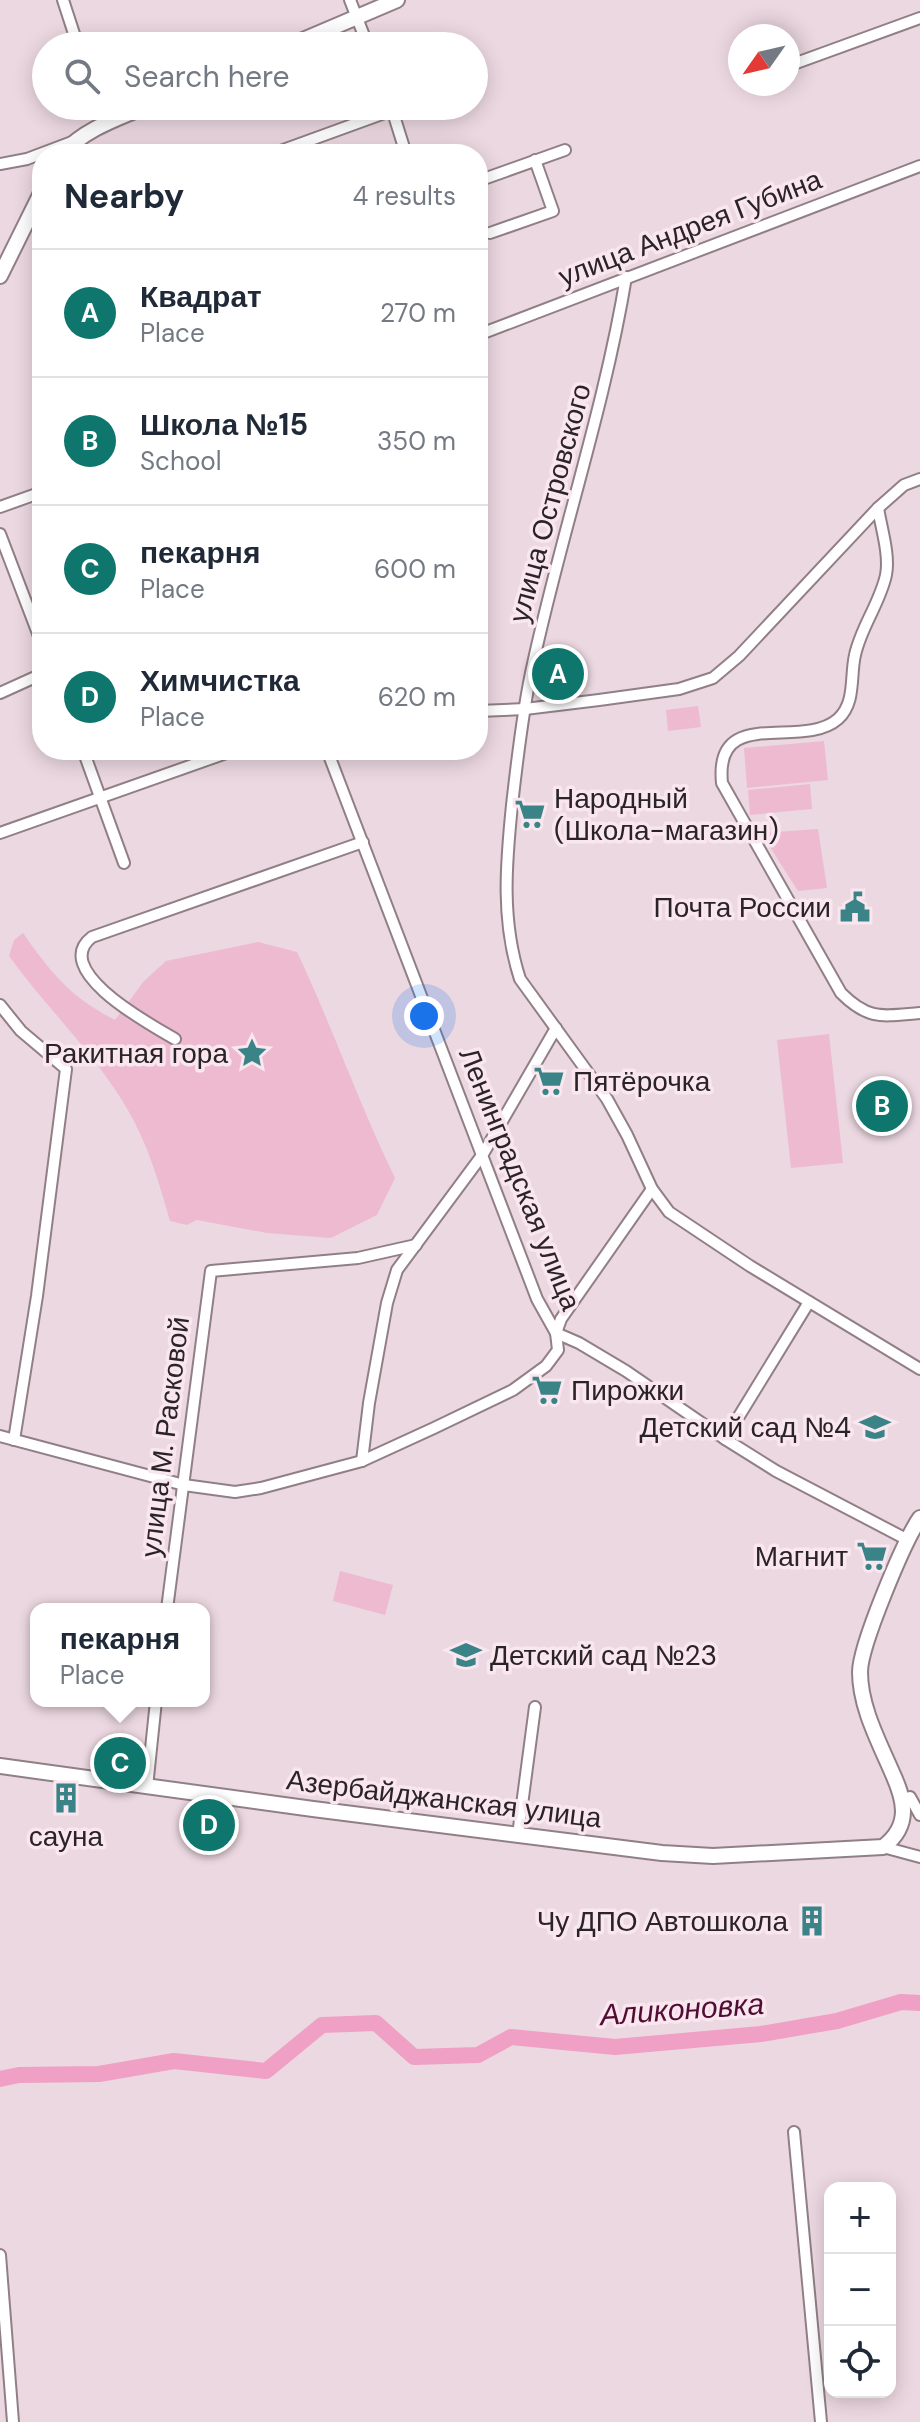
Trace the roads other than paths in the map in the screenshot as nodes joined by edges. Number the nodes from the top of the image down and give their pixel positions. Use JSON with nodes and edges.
{"nodes":[{"id":1,"x":63,"y":0,"type":"edge"},
{"id":2,"x":350,"y":0,"type":"edge"},
{"id":3,"x":397,"y":0,"type":"edge"},
{"id":4,"x":357,"y":17,"type":"junction"},
{"id":5,"x":920,"y":18,"type":"edge"},
{"id":6,"x":73,"y":32,"type":"edge"},
{"id":7,"x":322,"y":32,"type":"edge"},
{"id":8,"x":363,"y":32,"type":"edge"},
{"id":9,"x":800,"y":62,"type":"edge"},
{"id":10,"x":103,"y":120,"type":"edge"},
{"id":11,"x":114,"y":120,"type":"edge"},
{"id":12,"x":361,"y":120,"type":"edge"},
{"id":13,"x":396,"y":120,"type":"edge"},
{"id":14,"x":104,"y":124,"type":"junction"},
{"id":15,"x":74,"y":141,"type":"junction"},
{"id":16,"x":66,"y":144,"type":"edge"},
{"id":17,"x":71,"y":144,"type":"edge"},
{"id":18,"x":298,"y":144,"type":"edge"},
{"id":19,"x":403,"y":144,"type":"edge"},
{"id":20,"x":565,"y":150,"type":"dead end"},
{"id":21,"x":32,"y":157,"type":"edge"},
{"id":22,"x":535,"y":160,"type":"junction"},
{"id":23,"x":0,"y":164,"type":"edge"},
{"id":24,"x":920,"y":166,"type":"edge"},
{"id":25,"x":488,"y":177,"type":"edge"},
{"id":26,"x":32,"y":211,"type":"edge"},
{"id":27,"x":490,"y":233,"type":"dead end"},
{"id":28,"x":0,"y":276,"type":"edge"},
{"id":29,"x":626,"y":277,"type":"junction"},
{"id":30,"x":488,"y":331,"type":"edge"},
{"id":31,"x":920,"y":479,"type":"edge"},
{"id":32,"x":32,"y":496,"type":"edge"},
{"id":33,"x":0,"y":507,"type":"edge"},
{"id":34,"x":878,"y":508,"type":"junction"},
{"id":35,"x":0,"y":534,"type":"edge"},
{"id":36,"x":32,"y":618,"type":"edge"},
{"id":37,"x":32,"y":679,"type":"edge"},
{"id":38,"x":0,"y":693,"type":"edge"},
{"id":39,"x":525,"y":709,"type":"junction"},
{"id":40,"x":488,"y":711,"type":"edge"},
{"id":41,"x":87,"y":760,"type":"edge"},
{"id":42,"x":206,"y":760,"type":"edge"},
{"id":43,"x":331,"y":760,"type":"edge"},
{"id":44,"x":101,"y":797,"type":"junction"},
{"id":45,"x":0,"y":833,"type":"edge"},
{"id":46,"x":363,"y":842,"type":"junction"},
{"id":47,"x":124,"y":863,"type":"dead end"},
{"id":48,"x":0,"y":1005,"type":"edge"},
{"id":49,"x":920,"y":1013,"type":"edge"},
{"id":50,"x":556,"y":1028,"type":"junction"},
{"id":51,"x":175,"y":1039,"type":"dead end"},
{"id":52,"x":483,"y":1154,"type":"junction"},
{"id":53,"x":652,"y":1189,"type":"junction"},
{"id":54,"x":416,"y":1245,"type":"junction"},
{"id":55,"x":809,"y":1302,"type":"junction"},
{"id":56,"x":556,"y":1333,"type":"junction"},
{"id":57,"x":920,"y":1369,"type":"edge"},
{"id":58,"x":0,"y":1436,"type":"edge"},
{"id":59,"x":725,"y":1439,"type":"junction"},
{"id":60,"x":14,"y":1440,"type":"junction"},
{"id":61,"x":362,"y":1461,"type":"junction"},
{"id":62,"x":184,"y":1485,"type":"junction"},
{"id":63,"x":920,"y":1518,"type":"edge"},
{"id":64,"x":908,"y":1540,"type":"junction"},
{"id":65,"x":168,"y":1603,"type":"edge"},
{"id":66,"x":155,"y":1707,"type":"edge"},
{"id":67,"x":535,"y":1707,"type":"dead end"},
{"id":68,"x":0,"y":1766,"type":"edge"},
{"id":69,"x":147,"y":1787,"type":"junction"},
{"id":70,"x":902,"y":1799,"type":"junction"},
{"id":71,"x":920,"y":1815,"type":"edge"},
{"id":72,"x":518,"y":1835,"type":"junction"},
{"id":73,"x":883,"y":1847,"type":"junction"},
{"id":74,"x":920,"y":1857,"type":"edge"},
{"id":75,"x":794,"y":2132,"type":"dead end"},
{"id":76,"x":0,"y":2255,"type":"edge"},
{"id":77,"x":13,"y":2422,"type":"edge"},
{"id":78,"x":821,"y":2422,"type":"edge"}],
"edges":[{"from":1,"to":6,"type":"street"},
{"from":2,"to":4,"type":"street"},
{"from":3,"to":4,"type":"main road"},
{"from":4,"to":7,"type":"main road"},
{"from":4,"to":8,"type":"street"},
{"from":5,"to":9,"type":"street"},
{"from":10,"to":14,"type":"street"},
{"from":11,"to":14,"type":"main road"},
{"from":12,"to":18,"type":"street"},
{"from":13,"to":19,"type":"street"},
{"from":14,"to":15,"type":"main road"},
{"from":15,"to":16,"type":"street"},
{"from":15,"to":17,"type":"main road"},
{"from":20,"to":22,"type":"street"},
{"from":21,"to":23,"type":"street"},
{"from":22,"to":25,"type":"street"},
{"from":22,"to":27,"type":"street"},
{"from":24,"to":29,"type":"street","name":"улица Андрея Губина"},
{"from":26,"to":28,"type":"main road"},
{"from":29,"to":30,"type":"street","name":"улица Андрея Губина"},
{"from":29,"to":39,"type":"street","name":"улица Островского"},
{"from":31,"to":34,"type":"street"},
{"from":32,"to":33,"type":"street"},
{"from":34,"to":39,"type":"street"},
{"from":34,"to":49,"type":"street"},
{"from":35,"to":36,"type":"street"},
{"from":37,"to":38,"type":"street"},
{"from":39,"to":40,"type":"street"},
{"from":39,"to":50,"type":"street","name":"улица Островского"},
{"from":41,"to":44,"type":"street"},
{"from":42,"to":44,"type":"street"},
{"from":43,"to":46,"type":"street","name":"Ленинградская улица"},
{"from":44,"to":45,"type":"street"},
{"from":44,"to":47,"type":"street"},
{"from":46,"to":51,"type":"street"},
{"from":46,"to":52,"type":"street","name":"Ленинградская улица"},
{"from":48,"to":60,"type":"street"},
{"from":50,"to":52,"type":"street"},
{"from":50,"to":53,"type":"street","name":"улица Островского"},
{"from":52,"to":54,"type":"street"},
{"from":52,"to":56,"type":"street","name":"Ленинградская улица"},
{"from":53,"to":55,"type":"street","name":"улица Островского"},
{"from":53,"to":56,"type":"street"},
{"from":54,"to":61,"type":"street"},
{"from":54,"to":62,"type":"street","name":"улица М. Расковой"},
{"from":55,"to":57,"type":"street","name":"улица Островского"},
{"from":55,"to":59,"type":"street"},
{"from":56,"to":59,"type":"street","name":"Ленинградская улица"},
{"from":56,"to":61,"type":"street"},
{"from":58,"to":60,"type":"street"},
{"from":59,"to":64,"type":"street","name":"Ленинградская улица"},
{"from":60,"to":62,"type":"street"},
{"from":61,"to":62,"type":"street"},
{"from":62,"to":65,"type":"street","name":"улица М. Расковой"},
{"from":63,"to":64,"type":"main road"},
{"from":64,"to":70,"type":"main road"},
{"from":66,"to":69,"type":"street"},
{"from":67,"to":72,"type":"street"},
{"from":68,"to":69,"type":"main road","name":"Азербайджанская улица"},
{"from":69,"to":72,"type":"main road","name":"Азербайджанская улица"},
{"from":70,"to":71,"type":"street"},
{"from":70,"to":73,"type":"main road"},
{"from":72,"to":73,"type":"main road","name":"Азербайджанская улица"},
{"from":73,"to":74,"type":"street"},
{"from":75,"to":78,"type":"street"},
{"from":76,"to":77,"type":"street"}]}
